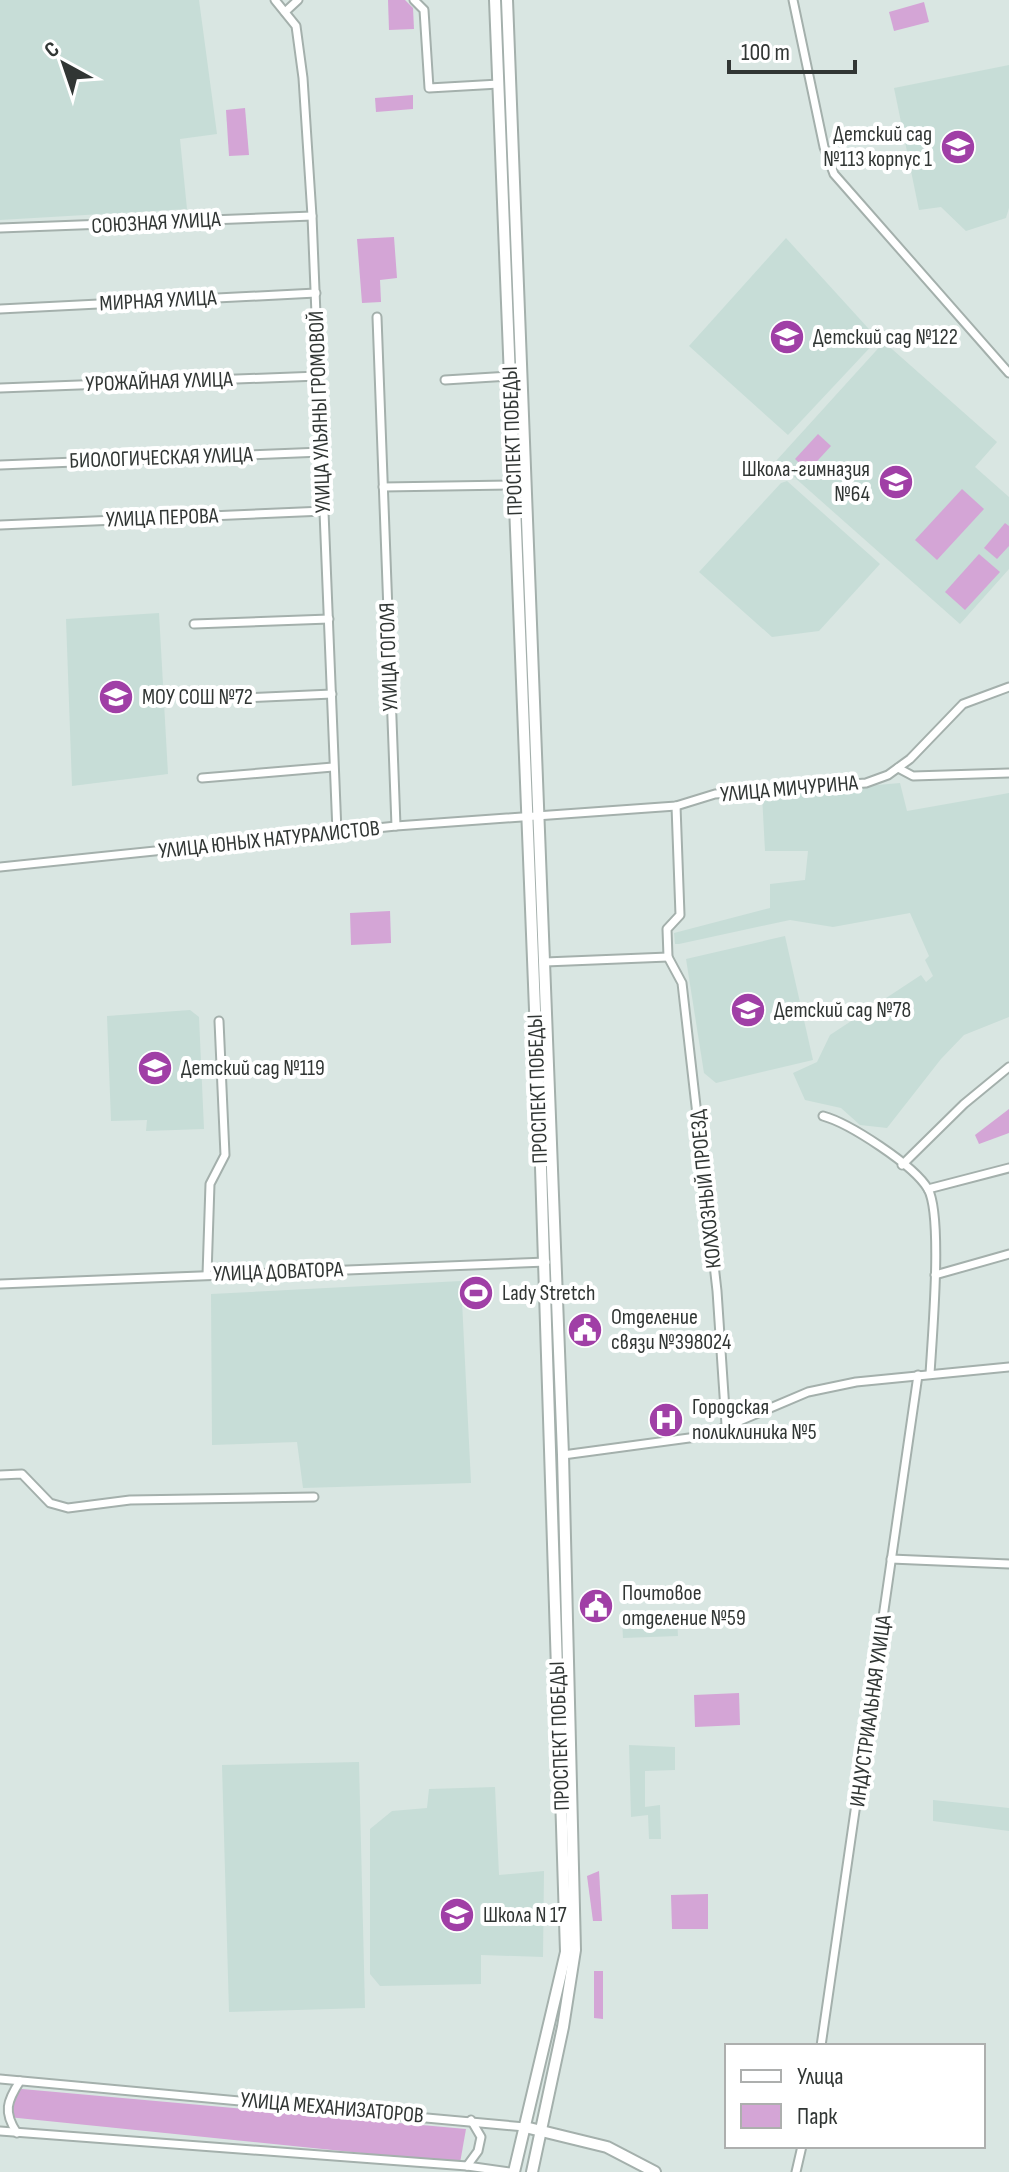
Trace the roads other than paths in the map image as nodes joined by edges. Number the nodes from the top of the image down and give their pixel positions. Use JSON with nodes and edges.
{"nodes":[{"id":1,"x":275,"y":0,"type":"edge"},
{"id":2,"x":298,"y":0,"type":"edge"},
{"id":3,"x":414,"y":0,"type":"edge"},
{"id":4,"x":495,"y":0,"type":"edge"},
{"id":5,"x":507,"y":0,"type":"edge"},
{"id":6,"x":793,"y":0,"type":"edge"},
{"id":7,"x":285,"y":12,"type":"junction"},
{"id":8,"x":499,"y":84,"type":"junction"},
{"id":9,"x":312,"y":216,"type":"junction"},
{"id":10,"x":0,"y":228,"type":"edge"},
{"id":11,"x":316,"y":293,"type":"junction"},
{"id":12,"x":0,"y":309,"type":"edge"},
{"id":13,"x":377,"y":317,"type":"dead end"},
{"id":14,"x":1009,"y":373,"type":"edge"},
{"id":15,"x":319,"y":376,"type":"junction"},
{"id":16,"x":510,"y":376,"type":"junction"},
{"id":17,"x":445,"y":380,"type":"dead end"},
{"id":18,"x":0,"y":388,"type":"edge"},
{"id":19,"x":322,"y":452,"type":"junction"},
{"id":20,"x":0,"y":465,"type":"edge"},
{"id":21,"x":515,"y":485,"type":"junction"},
{"id":22,"x":383,"y":487,"type":"junction"},
{"id":23,"x":324,"y":511,"type":"junction"},
{"id":24,"x":0,"y":525,"type":"edge"},
{"id":25,"x":329,"y":619,"type":"junction"},
{"id":26,"x":194,"y":624,"type":"dead end"},
{"id":27,"x":1009,"y":687,"type":"edge"},
{"id":28,"x":332,"y":694,"type":"junction"},
{"id":29,"x":241,"y":698,"type":"dead end"},
{"id":30,"x":333,"y":767,"type":"junction"},
{"id":31,"x":898,"y":768,"type":"junction"},
{"id":32,"x":1009,"y":773,"type":"edge"},
{"id":33,"x":202,"y":778,"type":"dead end"},
{"id":34,"x":676,"y":806,"type":"junction"},
{"id":35,"x":533,"y":816,"type":"junction"},
{"id":36,"x":396,"y":826,"type":"junction"},
{"id":37,"x":337,"y":832,"type":"junction"},
{"id":38,"x":0,"y":867,"type":"edge"},
{"id":39,"x":668,"y":957,"type":"junction"},
{"id":40,"x":545,"y":962,"type":"junction"},
{"id":41,"x":219,"y":1021,"type":"dead end"},
{"id":42,"x":1009,"y":1067,"type":"edge"},
{"id":43,"x":823,"y":1116,"type":"dead end"},
{"id":44,"x":902,"y":1165,"type":"junction"},
{"id":45,"x":1009,"y":1168,"type":"edge"},
{"id":46,"x":928,"y":1189,"type":"junction"},
{"id":47,"x":1009,"y":1254,"type":"edge"},
{"id":48,"x":556,"y":1261,"type":"junction"},
{"id":49,"x":544,"y":1262,"type":"junction"},
{"id":50,"x":207,"y":1275,"type":"junction"},
{"id":51,"x":935,"y":1275,"type":"junction"},
{"id":52,"x":0,"y":1284,"type":"edge"},
{"id":53,"x":1009,"y":1367,"type":"edge"},
{"id":54,"x":930,"y":1374,"type":"junction"},
{"id":55,"x":918,"y":1375,"type":"junction"},
{"id":56,"x":726,"y":1425,"type":"junction"},
{"id":57,"x":563,"y":1455,"type":"junction"},
{"id":58,"x":0,"y":1475,"type":"edge"},
{"id":59,"x":314,"y":1497,"type":"dead end"},
{"id":60,"x":891,"y":1559,"type":"junction"},
{"id":61,"x":1009,"y":1564,"type":"edge"},
{"id":62,"x":821,"y":2044,"type":"edge"},
{"id":63,"x":0,"y":2079,"type":"edge"},
{"id":64,"x":20,"y":2081,"type":"junction"},
{"id":65,"x":471,"y":2120,"type":"junction"},
{"id":66,"x":525,"y":2127,"type":"junction"},
{"id":67,"x":543,"y":2130,"type":"junction"},
{"id":68,"x":0,"y":2131,"type":"edge"},
{"id":69,"x":17,"y":2133,"type":"junction"},
{"id":70,"x":802,"y":2148,"type":"edge"},
{"id":71,"x":467,"y":2166,"type":"junction"},
{"id":72,"x":512,"y":2172,"type":"edge"},
{"id":73,"x":532,"y":2172,"type":"edge"},
{"id":74,"x":655,"y":2172,"type":"edge"},
{"id":75,"x":796,"y":2172,"type":"edge"}],
"edges":[{"from":1,"to":7,"type":"street","name":"УЛИЦА УЛЬЯНЫ ГРОМОВОЙ"},
{"from":2,"to":7,"type":"street"},
{"from":3,"to":8,"type":"street"},
{"from":4,"to":8,"type":"main road","name":"ПРОСПЕКТ ПОБЕДЫ"},
{"from":5,"to":35,"type":"main road","name":"ПРОСПЕКТ ПОБЕДЫ"},
{"from":6,"to":14,"type":"street"},
{"from":7,"to":9,"type":"street","name":"УЛИЦА УЛЬЯНЫ ГРОМОВОЙ"},
{"from":8,"to":16,"type":"main road","name":"ПРОСПЕКТ ПОБЕДЫ"},
{"from":9,"to":10,"type":"street","name":"СОЮЗНАЯ УЛИЦА"},
{"from":9,"to":11,"type":"street","name":"УЛИЦА УЛЬЯНЫ ГРОМОВОЙ"},
{"from":11,"to":12,"type":"street","name":"МИРНАЯ УЛИЦА"},
{"from":11,"to":15,"type":"street","name":"УЛИЦА УЛЬЯНЫ ГРОМОВОЙ"},
{"from":13,"to":22,"type":"street","name":"УЛИЦА ГОГОЛЯ"},
{"from":15,"to":18,"type":"street","name":"УРОЖАЙНАЯ УЛИЦА"},
{"from":15,"to":19,"type":"street","name":"УЛИЦА УЛЬЯНЫ ГРОМОВОЙ"},
{"from":16,"to":17,"type":"street"},
{"from":16,"to":21,"type":"main road","name":"ПРОСПЕКТ ПОБЕДЫ"},
{"from":19,"to":20,"type":"street","name":"БИОЛОГИЧЕСКАЯ УЛИЦА"},
{"from":19,"to":23,"type":"street","name":"УЛИЦА УЛЬЯНЫ ГРОМОВОЙ"},
{"from":21,"to":22,"type":"street"},
{"from":21,"to":35,"type":"main road","name":"ПРОСПЕКТ ПОБЕДЫ"},
{"from":22,"to":36,"type":"street","name":"УЛИЦА ГОГОЛЯ"},
{"from":23,"to":24,"type":"street","name":"УЛИЦА ПЕРОВА"},
{"from":23,"to":25,"type":"street","name":"УЛИЦА УЛЬЯНЫ ГРОМОВОЙ"},
{"from":25,"to":26,"type":"street"},
{"from":25,"to":28,"type":"street","name":"УЛИЦА УЛЬЯНЫ ГРОМОВОЙ"},
{"from":27,"to":31,"type":"street","name":"УЛИЦА МИЧУРИНА"},
{"from":28,"to":29,"type":"street"},
{"from":28,"to":30,"type":"street","name":"УЛИЦА УЛЬЯНЫ ГРОМОВОЙ"},
{"from":30,"to":33,"type":"street"},
{"from":30,"to":37,"type":"street","name":"УЛИЦА УЛЬЯНЫ ГРОМОВОЙ"},
{"from":31,"to":32,"type":"street"},
{"from":31,"to":34,"type":"street","name":"УЛИЦА МИЧУРИНА"},
{"from":34,"to":35,"type":"street","name":"УЛИЦА МИЧУРИНА"},
{"from":34,"to":39,"type":"street"},
{"from":35,"to":36,"type":"street","name":"УЛИЦА ЮНЫХ НАТУРАЛИСТОВ"},
{"from":35,"to":40,"type":"main road","name":"ПРОСПЕКТ ПОБЕДЫ"},
{"from":35,"to":49,"type":"main road","name":"ПРОСПЕКТ ПОБЕДЫ"},
{"from":36,"to":37,"type":"street","name":"УЛИЦА ЮНЫХ НАТУРАЛИСТОВ"},
{"from":37,"to":38,"type":"street","name":"УЛИЦА ЮНЫХ НАТУРАЛИСТОВ"},
{"from":39,"to":40,"type":"street"},
{"from":39,"to":56,"type":"street","name":"КОЛХОЗНЫЙ ПРОЕЗД"},
{"from":40,"to":48,"type":"main road","name":"ПРОСПЕКТ ПОБЕДЫ"},
{"from":41,"to":50,"type":"street"},
{"from":42,"to":44,"type":"street"},
{"from":43,"to":44,"type":"street"},
{"from":44,"to":46,"type":"street"},
{"from":45,"to":46,"type":"street"},
{"from":46,"to":51,"type":"street"},
{"from":47,"to":51,"type":"street"},
{"from":48,"to":49,"type":"street","name":"УЛИЦА ДОВАТОРА"},
{"from":48,"to":57,"type":"main road","name":"ПРОСПЕКТ ПОБЕДЫ"},
{"from":49,"to":50,"type":"street","name":"УЛИЦА ДОВАТОРА"},
{"from":49,"to":66,"type":"main road","name":"ПРОСПЕКТ ПОБЕДЫ"},
{"from":50,"to":52,"type":"street","name":"УЛИЦА ДОВАТОРА"},
{"from":51,"to":54,"type":"street"},
{"from":53,"to":54,"type":"street"},
{"from":54,"to":55,"type":"street"},
{"from":55,"to":56,"type":"street"},
{"from":55,"to":60,"type":"street","name":"ИНДУСТРИАЛЬНАЯ УЛИЦА"},
{"from":56,"to":57,"type":"street"},
{"from":57,"to":67,"type":"main road","name":"ПРОСПЕКТ ПОБЕДЫ"},
{"from":58,"to":59,"type":"street"},
{"from":60,"to":61,"type":"street"},
{"from":60,"to":62,"type":"street","name":"ИНДУСТРИАЛЬНАЯ УЛИЦА"},
{"from":63,"to":64,"type":"street","name":"УЛИЦА МЕХАНИЗАТОРОВ"},
{"from":64,"to":65,"type":"street","name":"УЛИЦА МЕХАНИЗАТОРОВ"},
{"from":64,"to":69,"type":"street"},
{"from":65,"to":66,"type":"street","name":"УЛИЦА МЕХАНИЗАТОРОВ"},
{"from":65,"to":71,"type":"street"},
{"from":66,"to":67,"type":"main road","name":"УЛИЦА МЕХАНИЗАТОРОВ"},
{"from":66,"to":72,"type":"main road","name":"ПРОСПЕКТ ПОБЕДЫ"},
{"from":67,"to":73,"type":"main road","name":"ПРОСПЕКТ ПОБЕДЫ"},
{"from":67,"to":74,"type":"main road","name":"УЛИЦА МЕХАНИЗАТОРОВ"},
{"from":68,"to":69,"type":"street"},
{"from":69,"to":71,"type":"street"},
{"from":70,"to":75,"type":"street"},
{"from":71,"to":72,"type":"street"}]}
